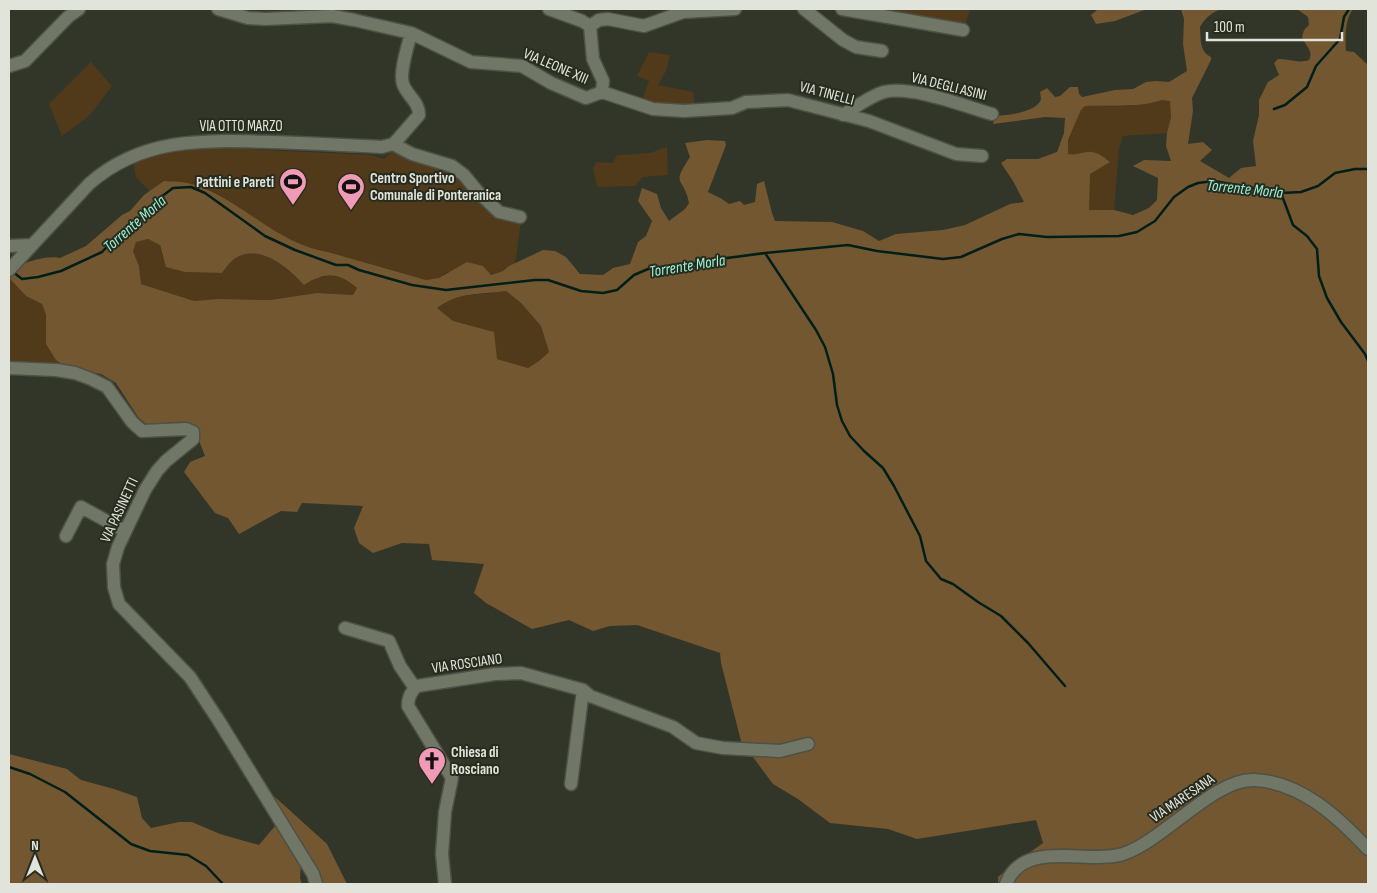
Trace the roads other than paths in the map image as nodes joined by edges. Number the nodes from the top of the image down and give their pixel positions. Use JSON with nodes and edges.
{"nodes":[{"id":1,"x":77,"y":9,"type":"edge"},
{"id":2,"x":218,"y":9,"type":"edge"},
{"id":3,"x":549,"y":9,"type":"edge"},
{"id":4,"x":735,"y":9,"type":"edge"},
{"id":5,"x":804,"y":9,"type":"edge"},
{"id":6,"x":842,"y":9,"type":"edge"},
{"id":7,"x":590,"y":26,"type":"junction"},
{"id":8,"x":963,"y":30,"type":"dead end"},
{"id":9,"x":411,"y":33,"type":"junction"},
{"id":10,"x":882,"y":51,"type":"dead end"},
{"id":11,"x":9,"y":66,"type":"edge"},
{"id":12,"x":602,"y":92,"type":"junction"},
{"id":13,"x":843,"y":114,"type":"junction"},
{"id":14,"x":992,"y":114,"type":"dead end"},
{"id":15,"x":393,"y":144,"type":"junction"},
{"id":16,"x":982,"y":156,"type":"dead end"},
{"id":17,"x":520,"y":217,"type":"dead end"},
{"id":18,"x":32,"y":245,"type":"junction"},
{"id":19,"x":9,"y":246,"type":"edge"},
{"id":20,"x":12,"y":262,"type":"edge"},
{"id":21,"x":9,"y":368,"type":"edge"},
{"id":22,"x":125,"y":531,"type":"junction"},
{"id":23,"x":66,"y":536,"type":"dead end"},
{"id":24,"x":345,"y":628,"type":"dead end"},
{"id":25,"x":415,"y":688,"type":"junction"},
{"id":26,"x":583,"y":690,"type":"junction"},
{"id":27,"x":808,"y":744,"type":"dead end"},
{"id":28,"x":571,"y":784,"type":"dead end"},
{"id":29,"x":1368,"y":849,"type":"edge"},
{"id":30,"x":316,"y":884,"type":"edge"},
{"id":31,"x":445,"y":884,"type":"edge"},
{"id":32,"x":1006,"y":884,"type":"edge"}],
"edges":[{"from":1,"to":11,"type":"street"},
{"from":2,"to":9,"type":"street","name":"VIA LEONE XIII"},
{"from":3,"to":7,"type":"street"},
{"from":4,"to":7,"type":"street"},
{"from":5,"to":10,"type":"street"},
{"from":6,"to":8,"type":"street"},
{"from":7,"to":12,"type":"street"},
{"from":9,"to":12,"type":"street","name":"VIA LEONE XIII"},
{"from":9,"to":15,"type":"street"},
{"from":12,"to":13,"type":"street","name":"VIA TINELLI"},
{"from":13,"to":14,"type":"street","name":"VIA DEGLI ASINI"},
{"from":13,"to":16,"type":"street","name":"VIA TINELLI"},
{"from":15,"to":17,"type":"street"},
{"from":15,"to":18,"type":"street","name":"VIA OTTO MARZO"},
{"from":18,"to":19,"type":"street"},
{"from":18,"to":20,"type":"street","name":"VIA OTTO MARZO"},
{"from":21,"to":22,"type":"street","name":"VIA PASINETTI"},
{"from":22,"to":23,"type":"street"},
{"from":22,"to":30,"type":"street","name":"VIA PASINETTI"},
{"from":24,"to":25,"type":"street"},
{"from":25,"to":26,"type":"street","name":"VIA ROSCIANO"},
{"from":25,"to":31,"type":"street","name":"VIA ROSCIANO"},
{"from":26,"to":27,"type":"street","name":"VIA ROSCIANO"},
{"from":26,"to":28,"type":"street"},
{"from":29,"to":32,"type":"street","name":"VIA MARESANA"}]}
